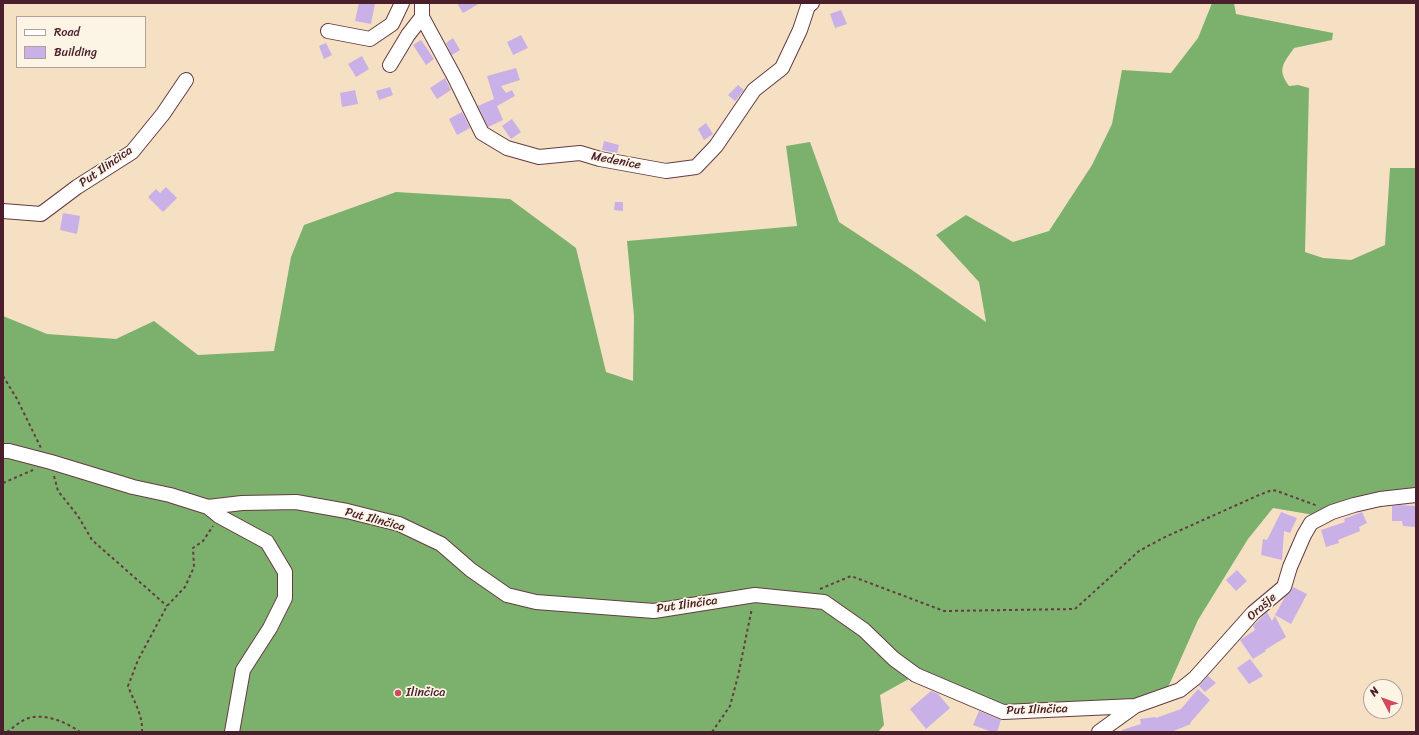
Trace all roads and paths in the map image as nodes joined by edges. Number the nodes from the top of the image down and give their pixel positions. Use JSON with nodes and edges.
{"nodes":[{"id":1,"x":402,"y":3,"type":"edge"},
{"id":2,"x":812,"y":3,"type":"edge"},
{"id":3,"x":422,"y":10,"type":"edge"},
{"id":4,"x":328,"y":31,"type":"dead end"},
{"id":5,"x":390,"y":65,"type":"dead end"},
{"id":6,"x":186,"y":80,"type":"dead end"},
{"id":7,"x":3,"y":211,"type":"edge"},
{"id":8,"x":3,"y":376,"type":"edge"},
{"id":9,"x":3,"y":451,"type":"edge"},
{"id":10,"x":51,"y":462,"type":"junction"},
{"id":11,"x":3,"y":483,"type":"edge"},
{"id":12,"x":1416,"y":495,"type":"edge"},
{"id":13,"x":208,"y":507,"type":"junction"},
{"id":14,"x":1332,"y":512,"type":"junction"},
{"id":15,"x":219,"y":516,"type":"junction"},
{"id":16,"x":816,"y":591,"type":"dead end"},
{"id":17,"x":755,"y":595,"type":"junction"},
{"id":18,"x":167,"y":606,"type":"junction"},
{"id":19,"x":1135,"y":706,"type":"junction"},
{"id":20,"x":8,"y":732,"type":"edge"},
{"id":21,"x":80,"y":732,"type":"edge"},
{"id":22,"x":142,"y":732,"type":"edge"},
{"id":23,"x":232,"y":732,"type":"edge"},
{"id":24,"x":712,"y":732,"type":"edge"},
{"id":25,"x":1099,"y":732,"type":"edge"}],
"edges":[{"from":1,"to":4,"type":"street"},
{"from":2,"to":3,"type":"street","name":"Medenice"},
{"from":3,"to":5,"type":"street"},
{"from":6,"to":7,"type":"street","name":"Put Ilinčica"},
{"from":8,"to":10,"type":"path"},
{"from":9,"to":10,"type":"street","name":"Put Ilinčica"},
{"from":10,"to":11,"type":"path"},
{"from":10,"to":13,"type":"street","name":"Put Ilinčica"},
{"from":10,"to":18,"type":"path"},
{"from":12,"to":14,"type":"street","name":"Orašje"},
{"from":13,"to":15,"type":"street","name":"Put Ilinčica"},
{"from":13,"to":17,"type":"street","name":"Put Ilinčica"},
{"from":14,"to":16,"type":"path"},
{"from":14,"to":19,"type":"street","name":"Orašje"},
{"from":15,"to":18,"type":"path"},
{"from":15,"to":23,"type":"street","name":"Put Ilinčica"},
{"from":17,"to":19,"type":"street","name":"Put Ilinčica"},
{"from":17,"to":24,"type":"path"},
{"from":18,"to":22,"type":"path"},
{"from":19,"to":25,"type":"street","name":"Orašje"},
{"from":20,"to":21,"type":"path"}]}
